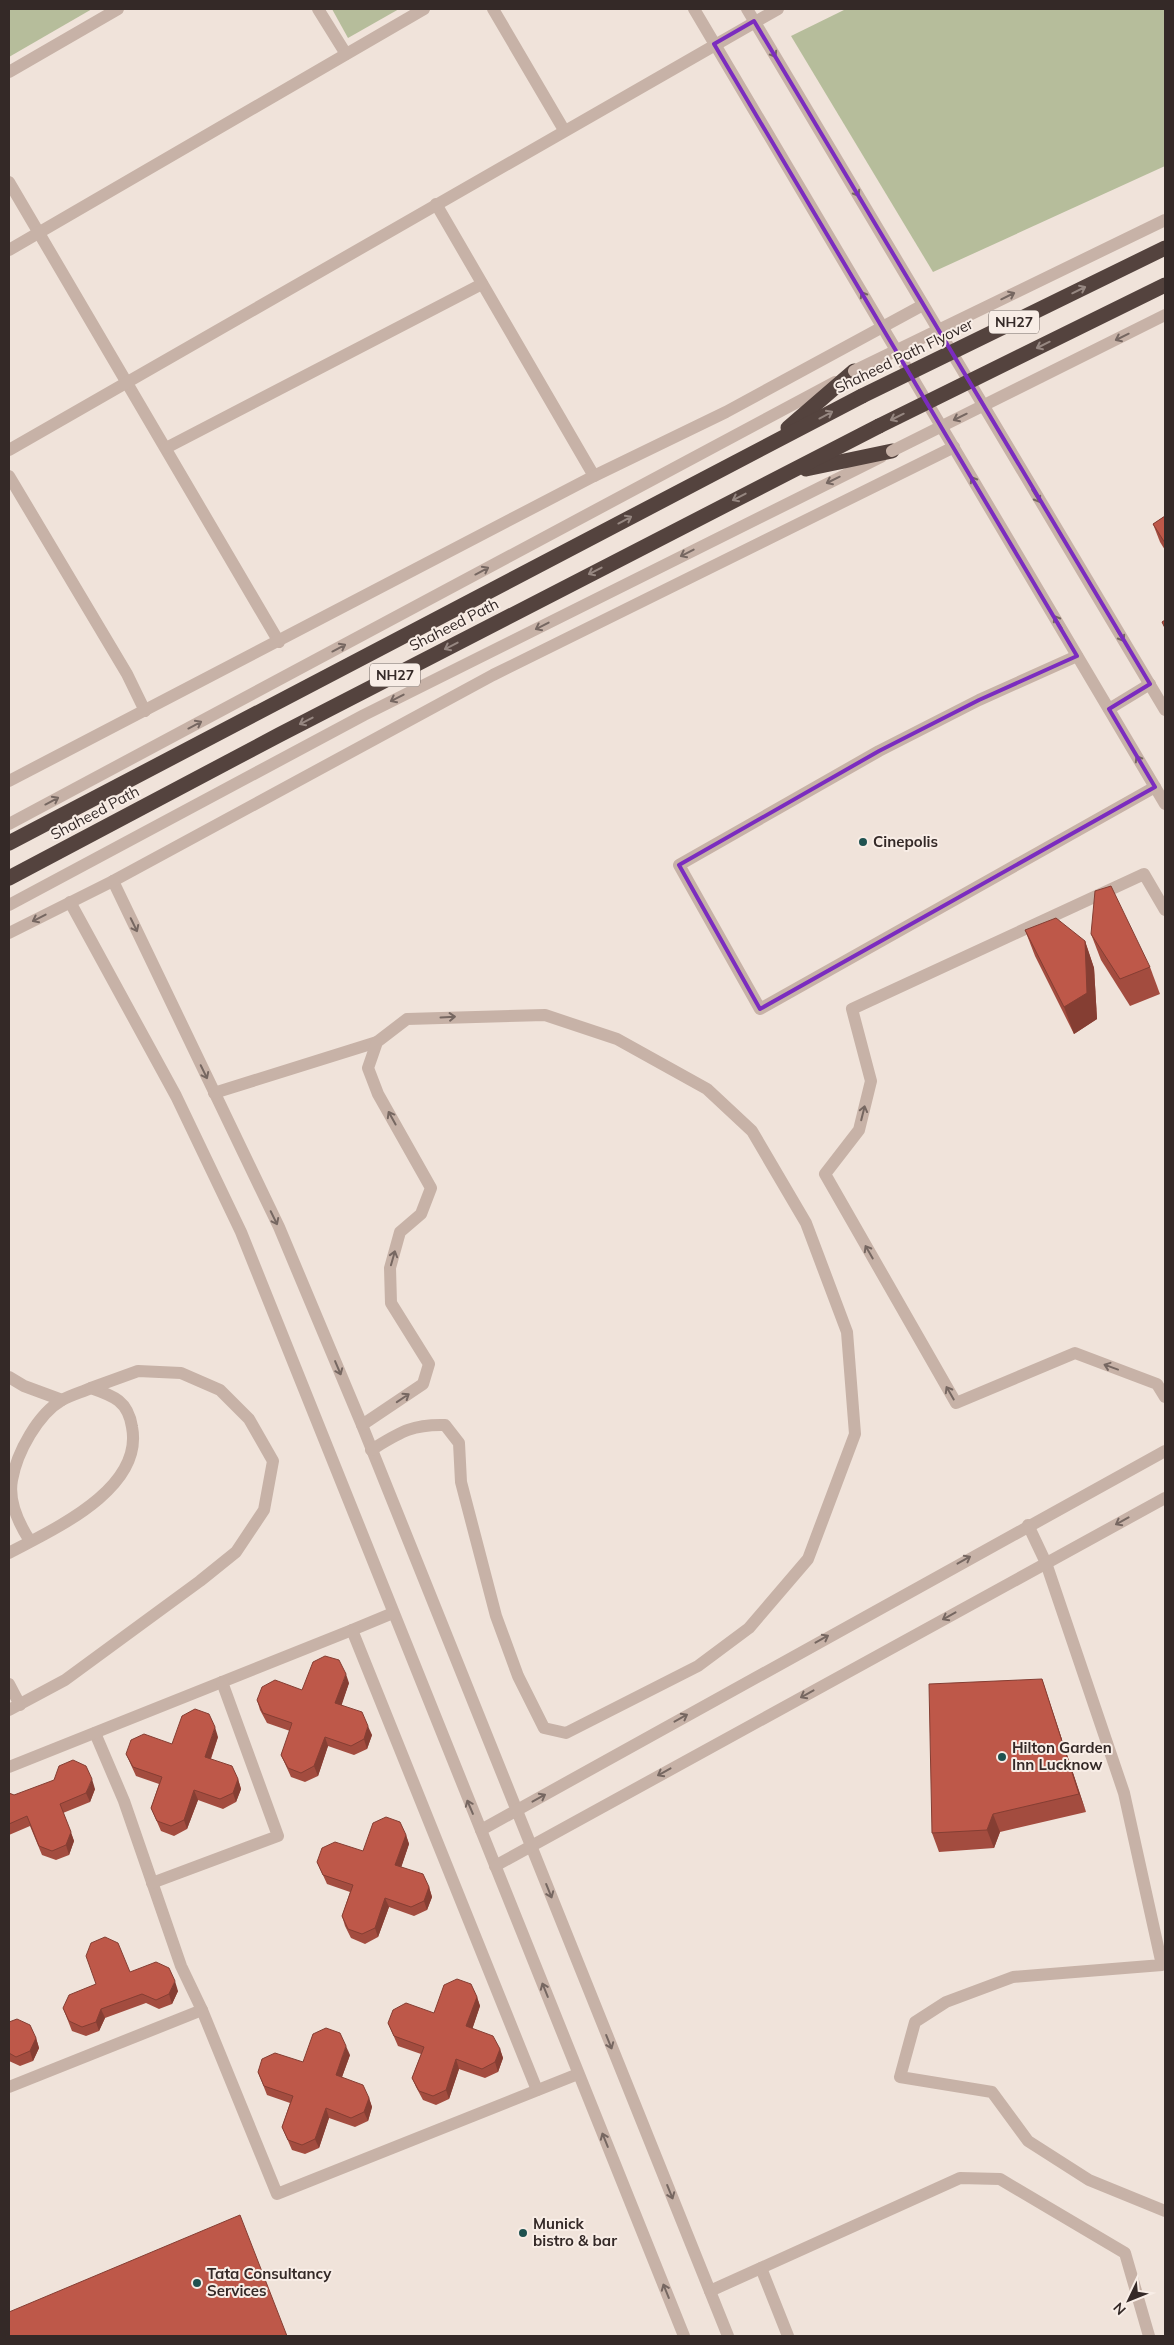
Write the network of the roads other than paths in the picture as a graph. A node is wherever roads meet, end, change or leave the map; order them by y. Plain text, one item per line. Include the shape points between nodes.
1 (118, 9) edge
2 (318, 9) edge
3 (424, 9) edge
4 (493, 9) edge
5 (694, 9) edge
6 (747, 9) edge
7 (778, 9) edge
8 (754, 21) junction
9 (714, 44) junction
10 (346, 54) junction
11 (9, 72) edge
12 (564, 130) junction
13 (9, 182) edge
14 (436, 204) junction
15 (1165, 220) edge
16 (39, 233) junction
17 (1165, 248) edge
18 (9, 250) edge
19 (482, 284) junction
20 (1165, 285) edge
21 (923, 305) junction
22 (1165, 316) edge
23 (883, 327) junction
24 (854, 372) junction
25 (127, 382) junction
26 (768, 446) junction
27 (954, 447) junction
28 (166, 448) junction
29 (9, 450) edge
30 (892, 451) junction
31 (783, 474) junction
32 (9, 476) edge
33 (594, 476) junction
34 (280, 642) junction
35 (1077, 656) junction
36 (1150, 684) junction
37 (1109, 709) junction
38 (1165, 710) edge
39 (145, 711) junction
40 (9, 781) edge
41 (1155, 787) junction
42 (1165, 804) edge
43 (9, 824) edge
44 (9, 844) edge
45 (9, 878) edge
46 (113, 881) junction
47 (70, 902) junction
48 (9, 905) edge
49 (1165, 910) edge
50 (9, 933) edge
51 (377, 1042) junction
52 (214, 1093) junction
53 (9, 1377) edge
54 (1161, 1381) edge
55 (91, 1388) junction
56 (1165, 1397) edge
57 (62, 1400) junction
58 (362, 1425) junction
59 (371, 1450) junction
60 (1165, 1451) edge
61 (1165, 1498) edge
62 (1028, 1525) junction
63 (30, 1541) junction
64 (9, 1553) edge
65 (1046, 1563) junction
66 (393, 1613) junction
67 (352, 1630) junction
68 (222, 1682) junction
69 (9, 1684) edge
70 (14, 1708) edge
71 (95, 1733) junction
72 (9, 1767) edge
73 (516, 1810) junction
74 (481, 1830) junction
75 (531, 1846) junction
76 (495, 1866) junction
77 (152, 1883) junction
78 (202, 2010) junction
79 (578, 2074) junction
80 (9, 2087) edge
81 (537, 2090) junction
82 (1165, 2211) edge
83 (761, 2268) junction
84 (710, 2291) junction
85 (684, 2336) edge
86 (728, 2336) edge
87 (788, 2336) edge
88 (1148, 2336) edge

1 - 11 street
2 - 10 street
3 - 10 street
4 - 12 street
5 - 9 street
6 - 8 street
7 - 8 street
8 - 9 street
8 -> 21 street
9 - 12 street
23 -> 9 street
10 - 16 street
12 - 14 street
13 - 16 street
14 - 19 street
14 - 25 street
24 -> 15 street, bridge
16 - 18 street
16 - 25 street
26 -> 17 highway, Shaheed Path Flyover / NH27, bridge via 862,396
19 - 28 street
19 - 33 street
20 -> 31 highway, NH27, bridge
21 - 23 street
21 -> 36 street
22 -> 30 street, bridge
23 - 27 street
23 - 33 street via 726,412
24 - 26 highway
43 -> 24 street
25 - 28 street
25 - 29 street
44 -> 26 highway, Shaheed Path / NH27
35 -> 27 street
27 - 46 street via 493,675
28 - 34 street
30 - 31 highway
30 -> 48 street via 364,715
31 -> 45 highway, Shaheed Path / NH27
32 - 39 street via 127,674
33 - 34 street
34 - 39 street
35 - 37 street
35 - 41 street via 979,700 888,747 680,865 760,1009
36 - 37 street
36 - 38 street
41 -> 37 street
39 - 40 street
41 - 42 street
46 - 47 street
46 -> 52 street
47 -> 50 street
47 - 66 street via 176,1096 241,1232
54 -> 49 street via 1076,1353 956,1403 825,1174 859,1130 870,1081 852,1009 1144,874
51 - 52 street
58 -> 51 street via 423,1384 429,1364 391,1304 390,1268 400,1232 421,1214 431,1188 378,1094 368,1068
51 -> 59 street via 407,1019 545,1015 617,1039 707,1089 752,1132 806,1223 847,1332 855,1434 808,1559 749,1628 698,1666 566,1733 544,1728 518,1676 496,1616 478,1552 461,1482 459,1444 453,1434 445,1425 424,1425 402,1431
52 -> 58 street via 279,1228
53 - 57 street
54 - 56 street
55 - 57 street
55 - 63 street via 115,1396 130,1413 135,1441 122,1473 111,1489 82,1511
55 - 70 street via 138,1371 180,1373 220,1390 248,1419 273,1461 264,1510 236,1552 208,1575 66,1680
57 - 63 street via 34,1426 12,1480 13,1505
58 - 59 street
59 - 73 street
60 - 62 street
61 -> 65 street
62 - 65 street
73 -> 62 street
63 - 64 street
65 -> 75 street
65 - 82 street via 1124,1793 1162,1965 1013,1977 946,2002 915,2022 900,2078 992,2092 1028,2141 1089,2180
66 - 67 street
74 -> 66 street
67 - 68 street
67 - 81 street
68 - 71 street
68 - 77 street via 278,1836
69 - 70 street
71 - 72 street
71 - 77 street via 124,1801
73 - 74 street
73 - 75 street
74 - 76 street
75 - 76 street
75 -> 84 street
79 -> 76 street
77 - 78 street via 181,1966
78 - 80 street
78 - 81 street via 276,2194
79 - 81 street
85 -> 79 street
83 - 84 street
83 - 87 street
83 - 88 street via 960,2178 1000,2179 1125,2253
84 - 86 street

